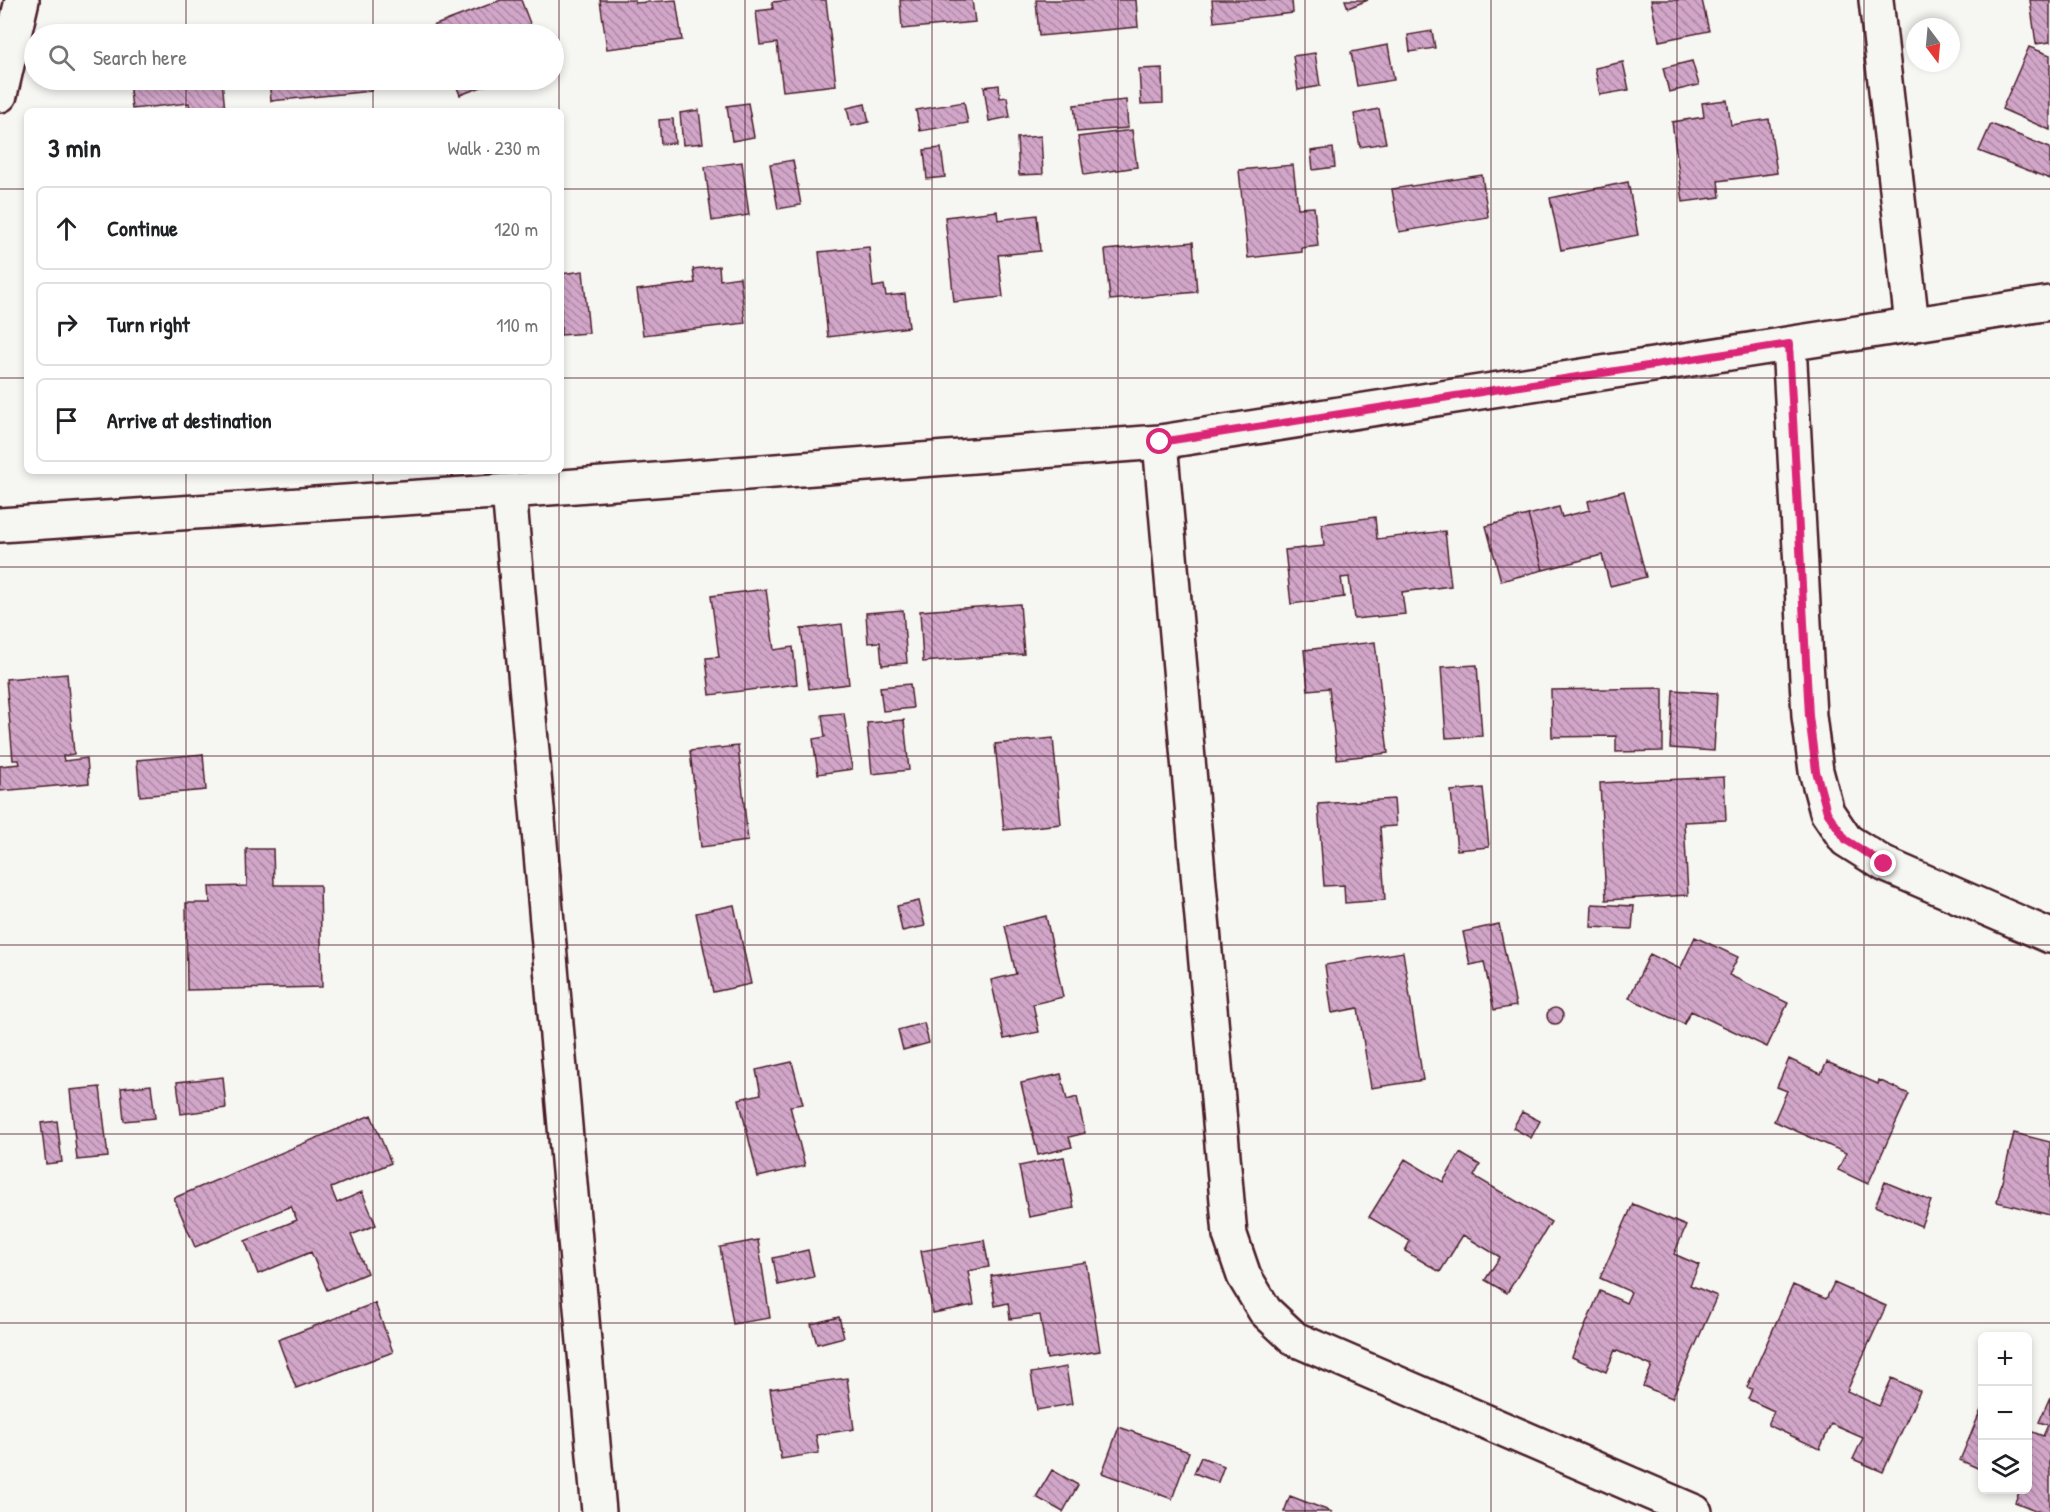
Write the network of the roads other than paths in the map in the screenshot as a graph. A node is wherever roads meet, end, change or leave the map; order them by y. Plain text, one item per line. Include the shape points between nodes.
1 (22, 0) edge
2 (1876, 0) edge
3 (0, 95) edge
4 (2050, 303) edge
5 (1911, 325) junction
6 (1789, 344) junction
7 (1160, 442) junction
8 (509, 491) junction
9 (0, 525) edge
10 (2050, 936) edge
11 (599, 1512) edge
12 (1695, 1512) edge

1 - 3 street
2 - 5 street
4 - 5 street
5 - 6 street
6 - 7 street
6 - 10 street via 1809,716 1816,771 1827,812 1846,840 1884,864
7 - 8 street
7 - 12 street via 1230,1235 1245,1276 1265,1311 1295,1339
8 - 9 street
8 - 11 street

